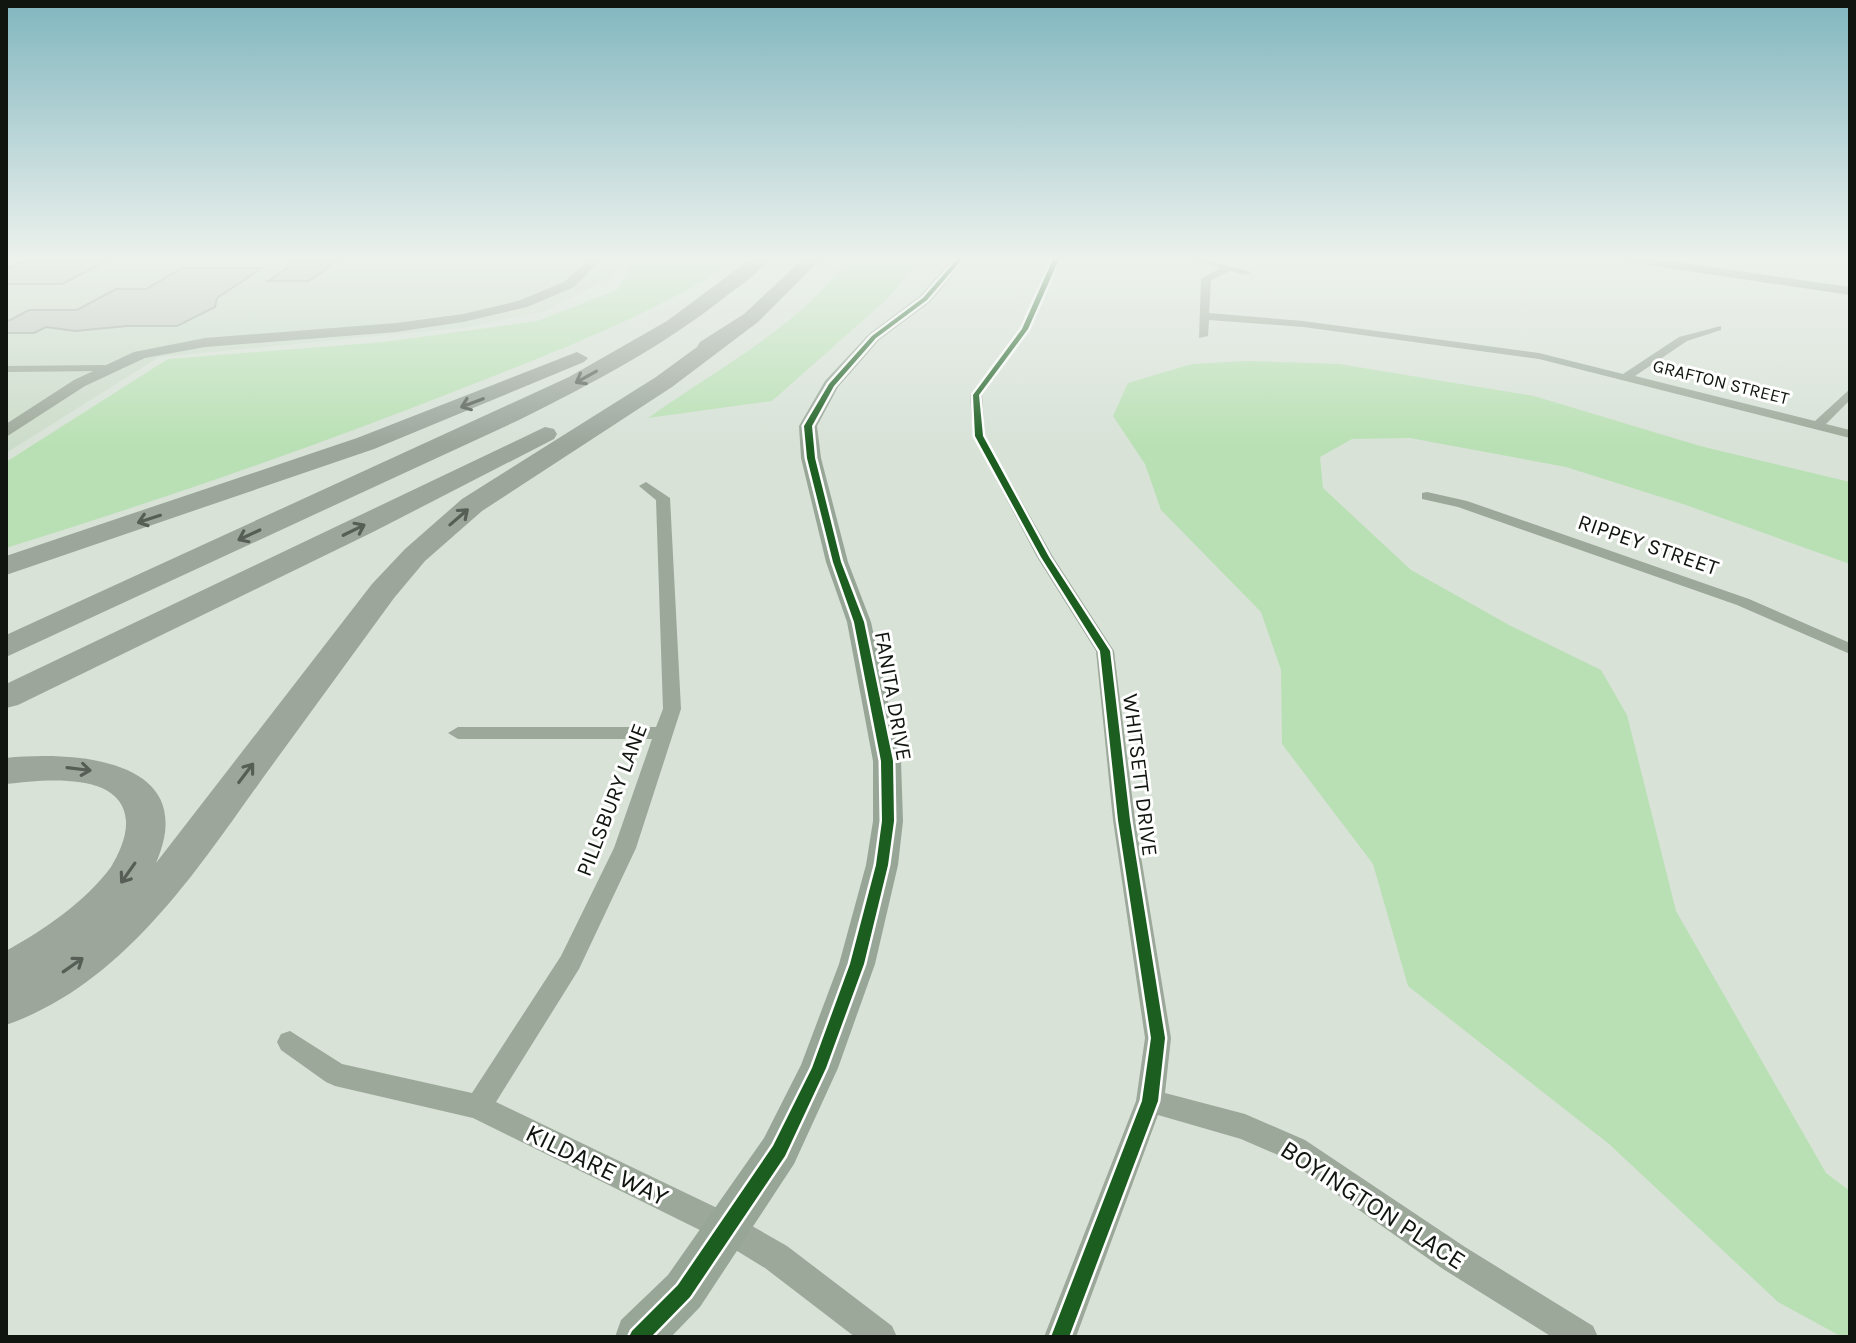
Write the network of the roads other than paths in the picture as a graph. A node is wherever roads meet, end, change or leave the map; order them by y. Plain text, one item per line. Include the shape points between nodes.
1 (449, 320) edge
2 (649, 320) edge
3 (679, 320) edge
4 (749, 320) edge
5 (897, 320) edge
6 (1029, 320) edge
7 (1203, 320) edge
8 (1249, 320) edge
9 (1717, 328) dead end
10 (726, 335) junction
11 (1203, 336) dead end
12 (104, 368) junction
13 (6, 369) edge
14 (1626, 377) junction
15 (87, 378) junction
16 (6, 379) edge
17 (1850, 393) edge
18 (1817, 426) junction
19 (6, 432) edge
20 (1850, 434) edge
21 (646, 486) dead end
22 (1427, 496) dead end
23 (318, 548) junction
24 (6, 566) edge
25 (75, 614) junction
26 (6, 633) edge
27 (6, 647) edge
28 (1850, 649) edge
29 (6, 697) edge
30 (6, 715) edge
31 (458, 733) dead end
32 (664, 733) junction
33 (6, 771) edge
34 (6, 972) edge
35 (6, 1005) edge
36 (290, 1042) dead end
37 (1150, 1101) junction
38 (478, 1107) junction
39 (727, 1228) junction
40 (638, 1337) edge
41 (881, 1337) edge
42 (1060, 1337) edge
43 (1582, 1337) edge

1 - 12 street via 194,344
2 -> 24 highway via 499,392 276,477
3 -> 25 highway via 587,377 511,415
4 - 10 highway
5 - 39 main road, FANITA DRIVE via 831,385 808,426 811,458 862,638 887,761 888,821 871,912 829,1041 779,1151
6 - 37 street, WHITSETT DRIVE via 976,395 979,436 1045,557 1105,651 1124,820 1158,1038
7 - 11 street
8 - 14 street, GRAFTON STREET via 1539,356
9 - 14 street via 1683,339
23 -> 10 highway via 636,388
35 -> 10 highway via 69,969 161,887 415,555 472,505 664,382
12 - 13 street
12 - 15 street
14 - 18 street, GRAFTON STREET
15 - 16 street
15 - 19 street
17 - 18 street
18 - 20 street, GRAFTON STREET
21 - 32 street, PILLSBURY LANE via 663,498 672,709
22 - 28 street, RIPPEY STREET via 1743,602
23 - 29 highway
23 - 30 highway
25 - 26 highway
25 - 27 highway
31 - 32 street
32 - 38 street, PILLSBURY LANE via 625,848 570,962
33 -> 34 highway via 66,767 114,777 141,800 147,828 136,861 107,899 65,936
36 - 38 street, KILDARE WAY via 335,1074
37 - 42 street, WHITSETT DRIVE
37 - 43 street, BOYINGTON PLACE via 1245,1127 1295,1149 1454,1258
38 - 39 street, KILDARE WAY
39 - 40 main road, FANITA DRIVE via 684,1291
39 - 41 street, KILDARE WAY via 776,1257

